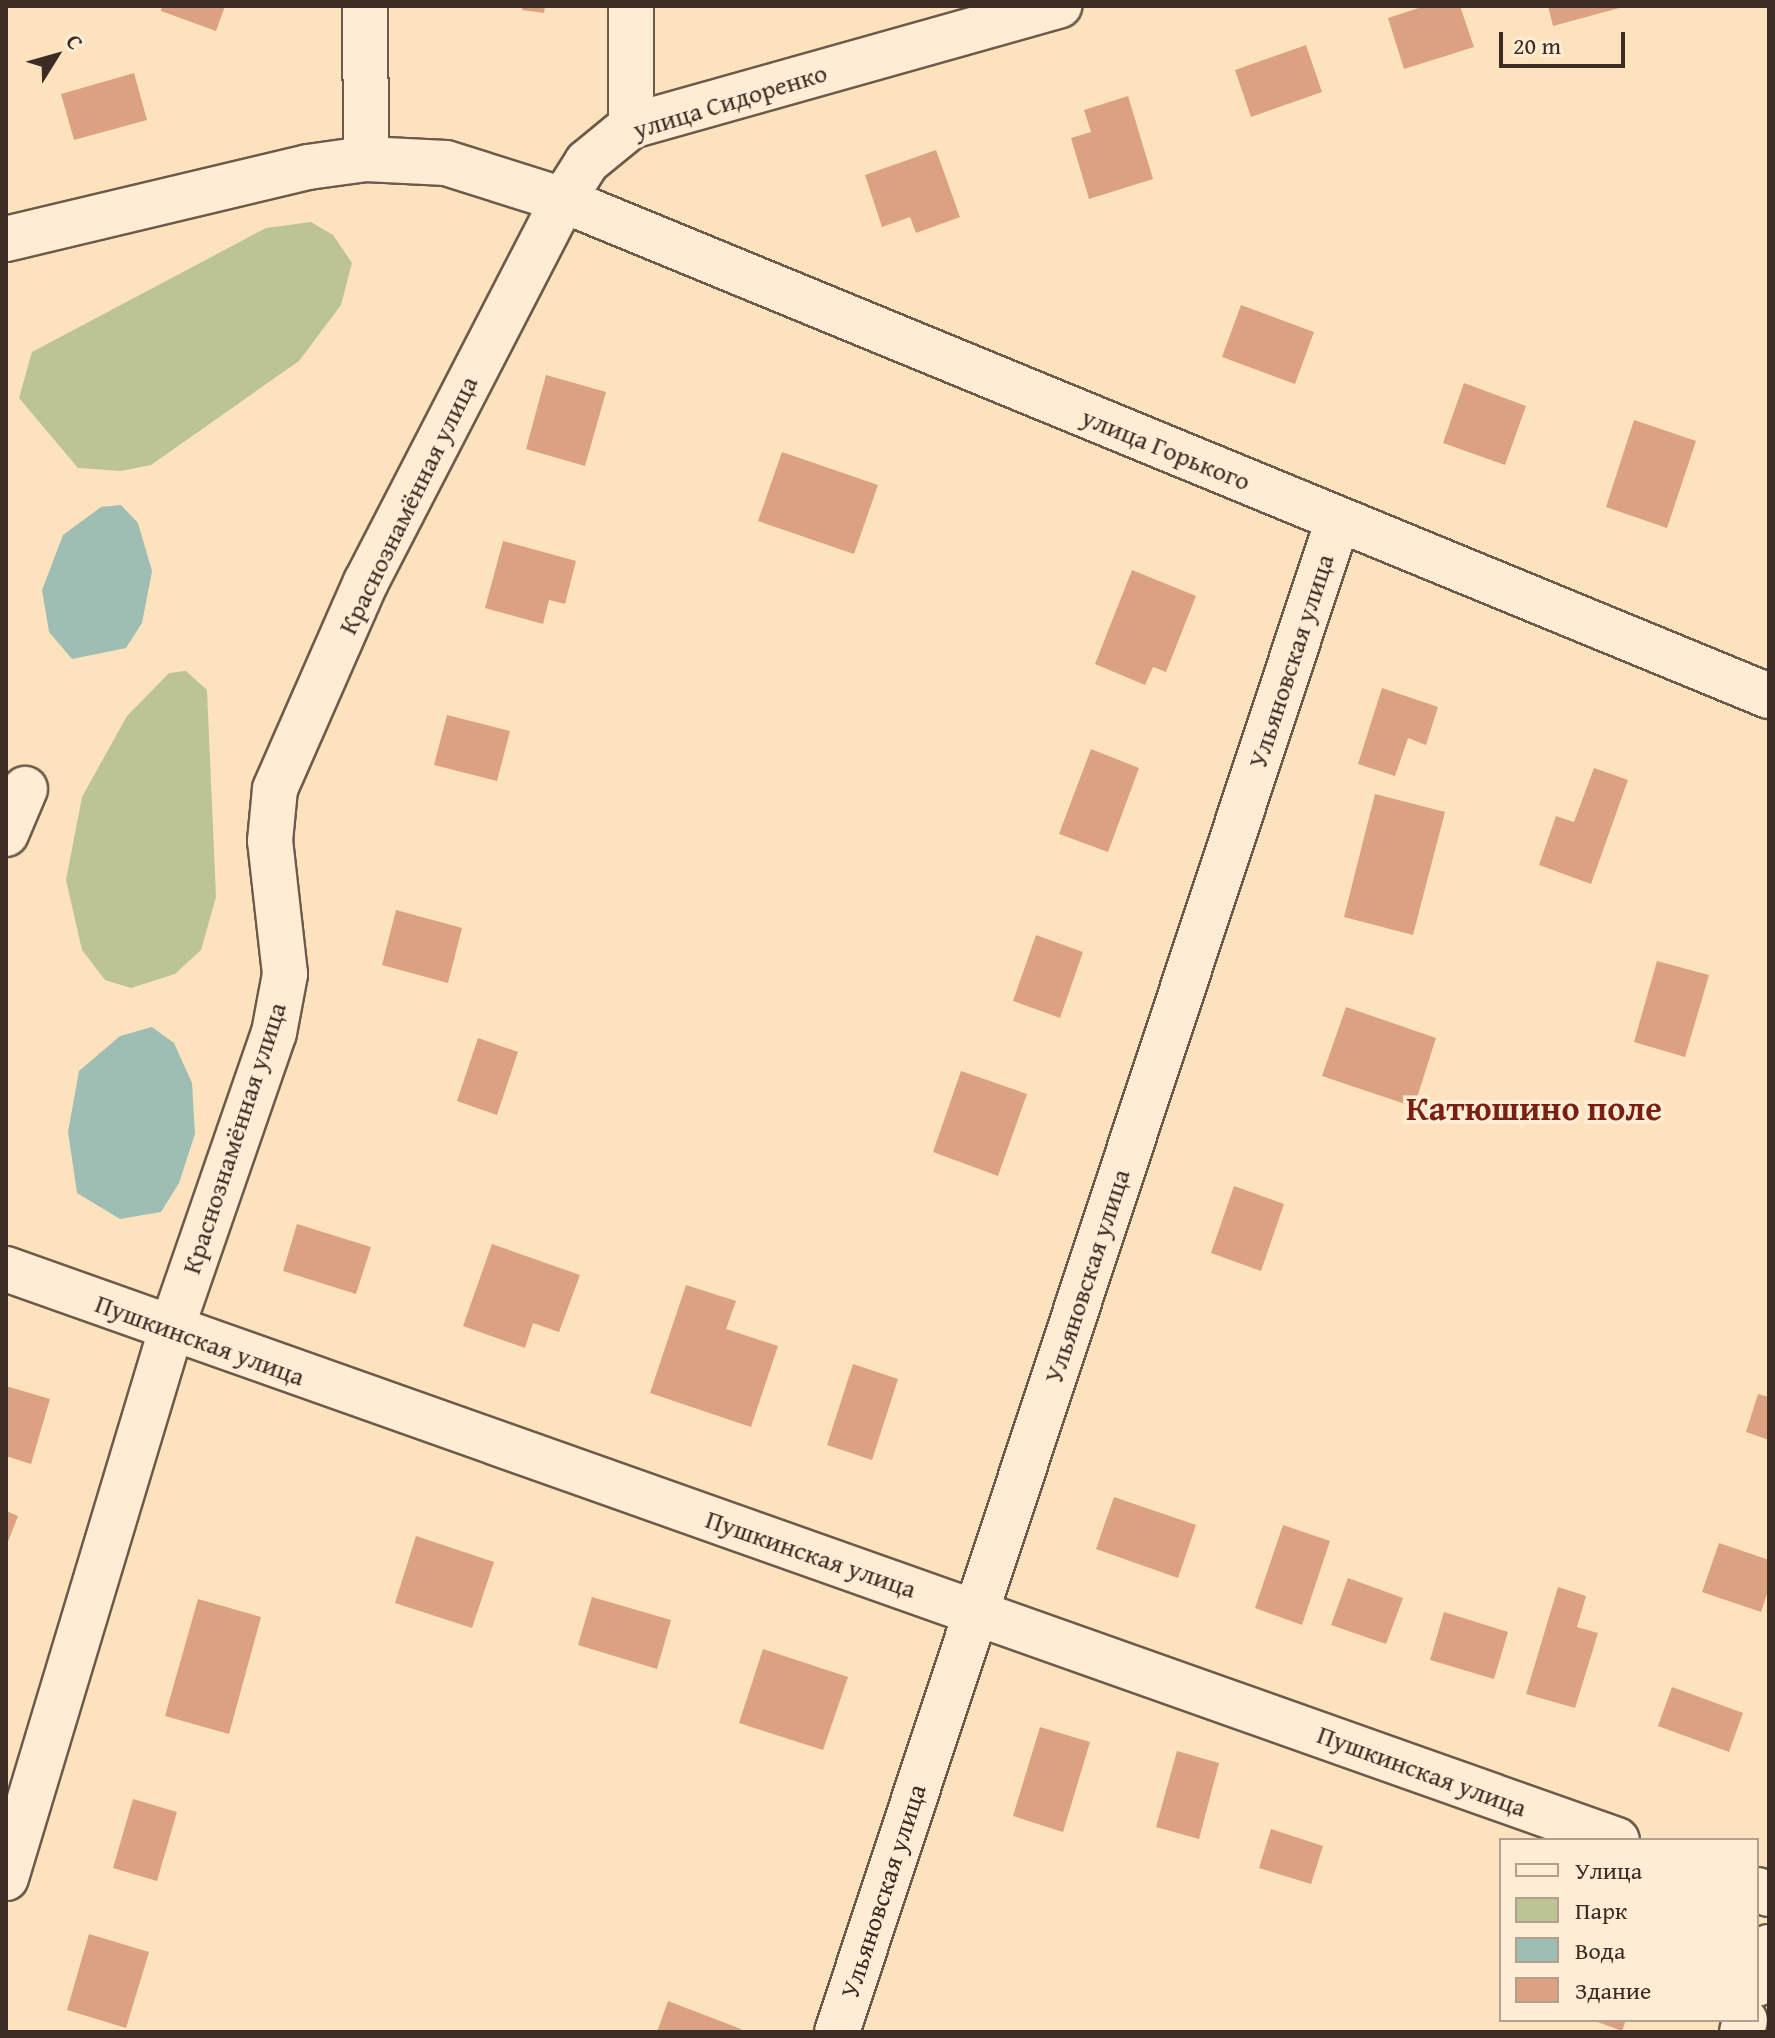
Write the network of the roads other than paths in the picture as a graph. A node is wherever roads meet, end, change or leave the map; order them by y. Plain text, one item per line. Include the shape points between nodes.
1 (365, 6) edge
2 (631, 6) edge
3 (1059, 6) edge
4 (631, 126) junction
5 (366, 159) junction
6 (563, 200) junction
7 (6, 239) edge
8 (1338, 520) junction
9 (1769, 696) edge
10 (25, 789) dead end
11 (6, 834) edge
12 (6, 1269) edge
13 (171, 1330) junction
14 (975, 1612) junction
15 (1611, 1838) edge
16 (6, 1878) edge
17 (1769, 1947) edge
18 (1759, 1978) edge
19 (837, 2032) edge

1 - 5 street
2 - 4 street
3 - 4 street, улица Сидоренко
4 - 6 street, улица Сидоренко via 587,162
5 - 6 street via 446,163
5 - 7 street via 211,187
6 - 8 street, улица Горького
6 - 13 street, Краснознамённая улица via 366,582 275,789 270,841 285,974 274,1033
8 - 9 street, улица Горького
8 - 14 street, Ульяновская улица
10 - 11 street
12 - 13 street, Пушкинская улица
13 - 14 street, Пушкинская улица
13 - 16 street, Краснознамённая улица
14 - 15 street, Пушкинская улица
14 - 19 street, Ульяновская улица
17 - 18 street

